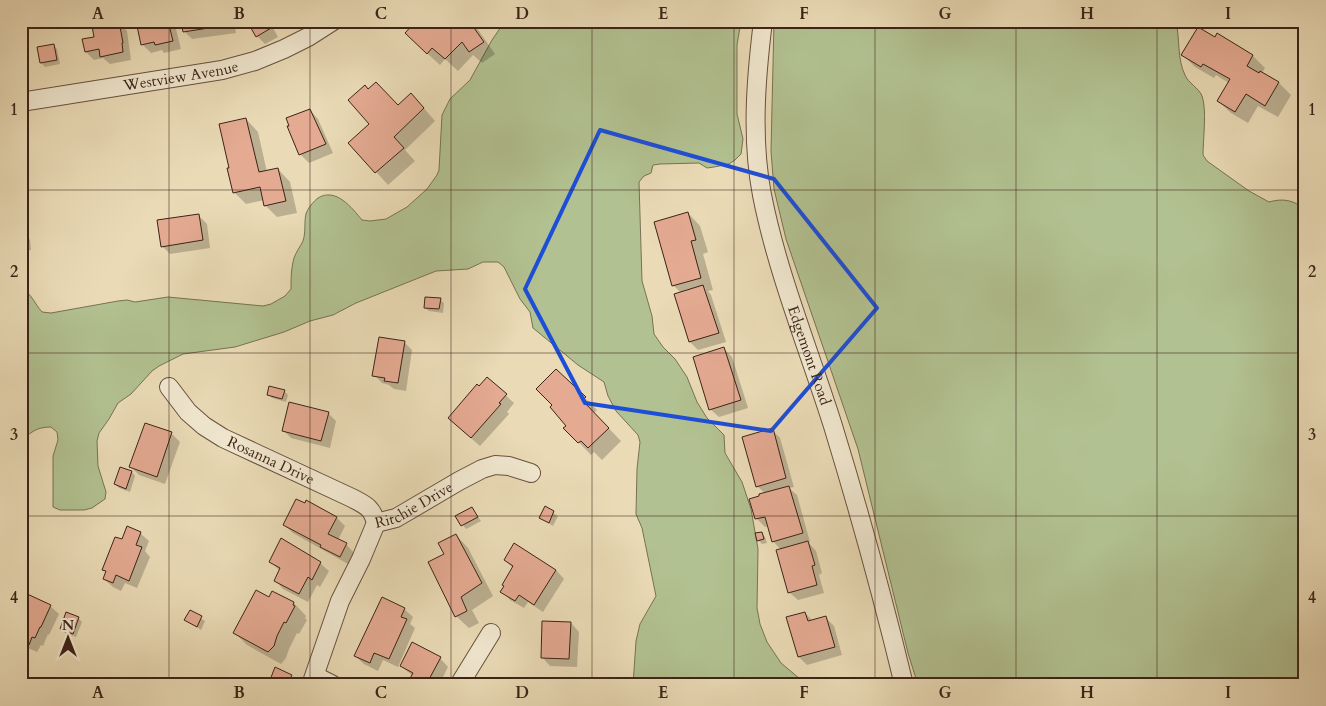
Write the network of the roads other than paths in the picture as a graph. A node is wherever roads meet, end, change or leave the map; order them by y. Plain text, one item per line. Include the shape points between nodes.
1 (333, 21) edge
2 (763, 21) edge
3 (21, 102) edge
4 (169, 387) dead end
5 (531, 473) dead end
6 (376, 523) junction
7 (491, 633) dead end
8 (313, 680) edge
9 (333, 685) edge
10 (459, 685) edge
11 (904, 685) edge

1 - 3 street, Westview Avenue via 284,49 222,70
2 - 11 street, Edgemont Road via 756,117 762,194 779,261 859,516
4 - 6 street, Rosanna Drive via 188,412 204,426 244,449 369,507
5 - 6 street, Ritchie Drive via 509,466 495,465 482,469 396,518
6 - 8 street, Ritchie Drive via 340,601
7 - 10 street
8 - 9 street

